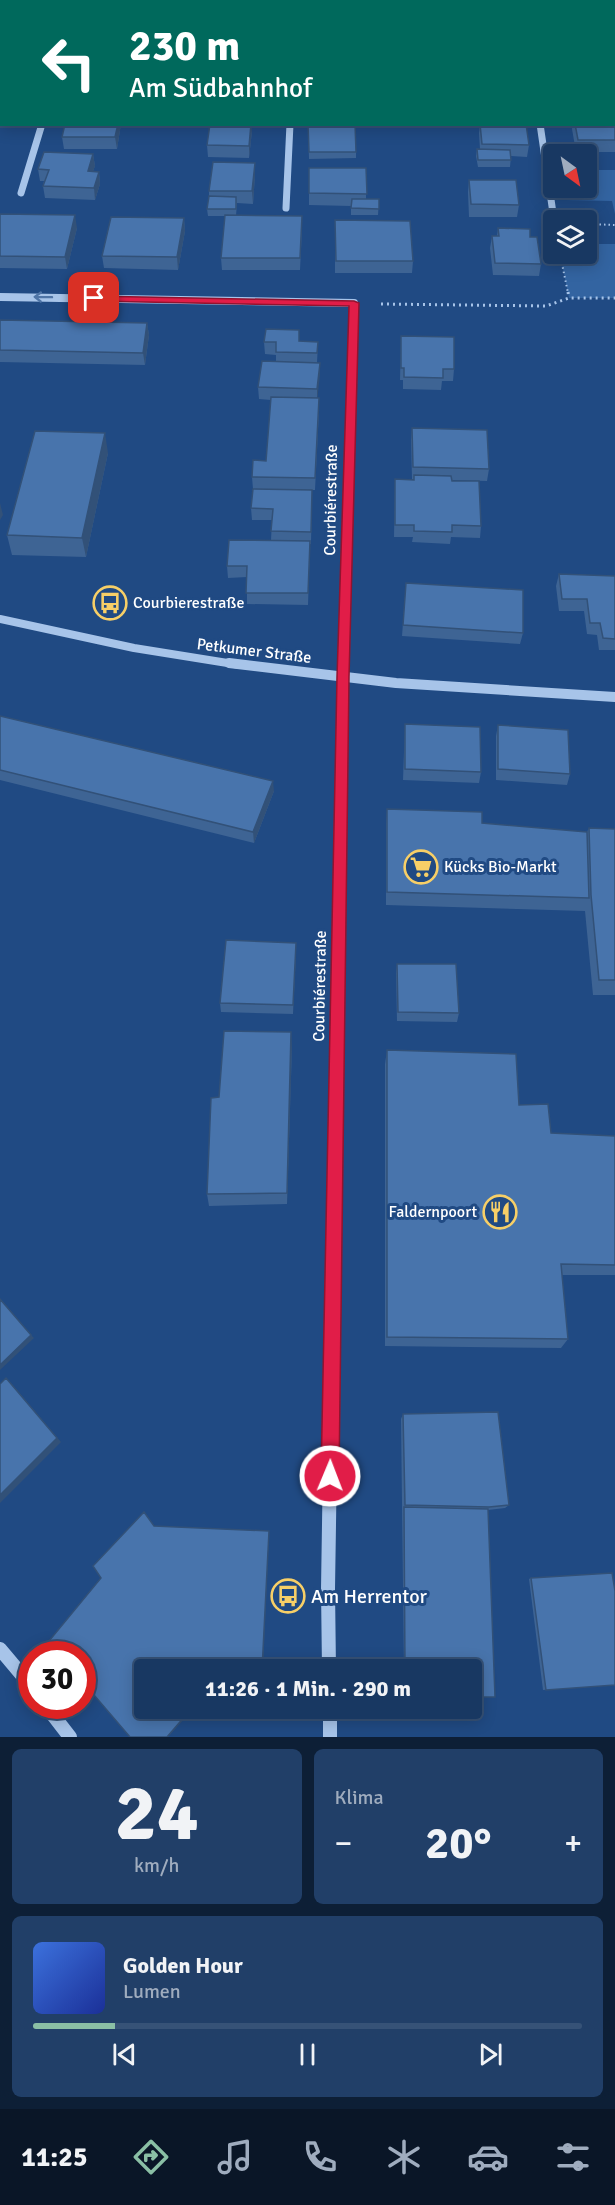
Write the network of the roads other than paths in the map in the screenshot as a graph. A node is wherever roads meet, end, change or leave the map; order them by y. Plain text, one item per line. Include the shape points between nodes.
1 (41, 126) edge
2 (290, 126) edge
3 (540, 126) edge
4 (21, 193) dead end
5 (286, 208) dead end
6 (553, 210) edge
7 (0, 297) edge
8 (0, 619) edge
9 (343, 677) junction
10 (615, 697) edge
11 (0, 1649) edge
12 (329, 1659) edge
13 (18, 1670) edge
14 (56, 1719) edge
15 (330, 1719) edge
16 (69, 1737) edge
17 (330, 1737) edge

1 - 4 street
2 - 5 street
3 - 6 street
9 -> 7 street, Courbiérestraße via 354,303
8 - 9 street, Petkumer Straße via 177,656
9 - 10 street, Petkumer Straße
9 - 12 street, Courbiérestraße
11 - 13 street
14 - 16 street
15 - 17 street

